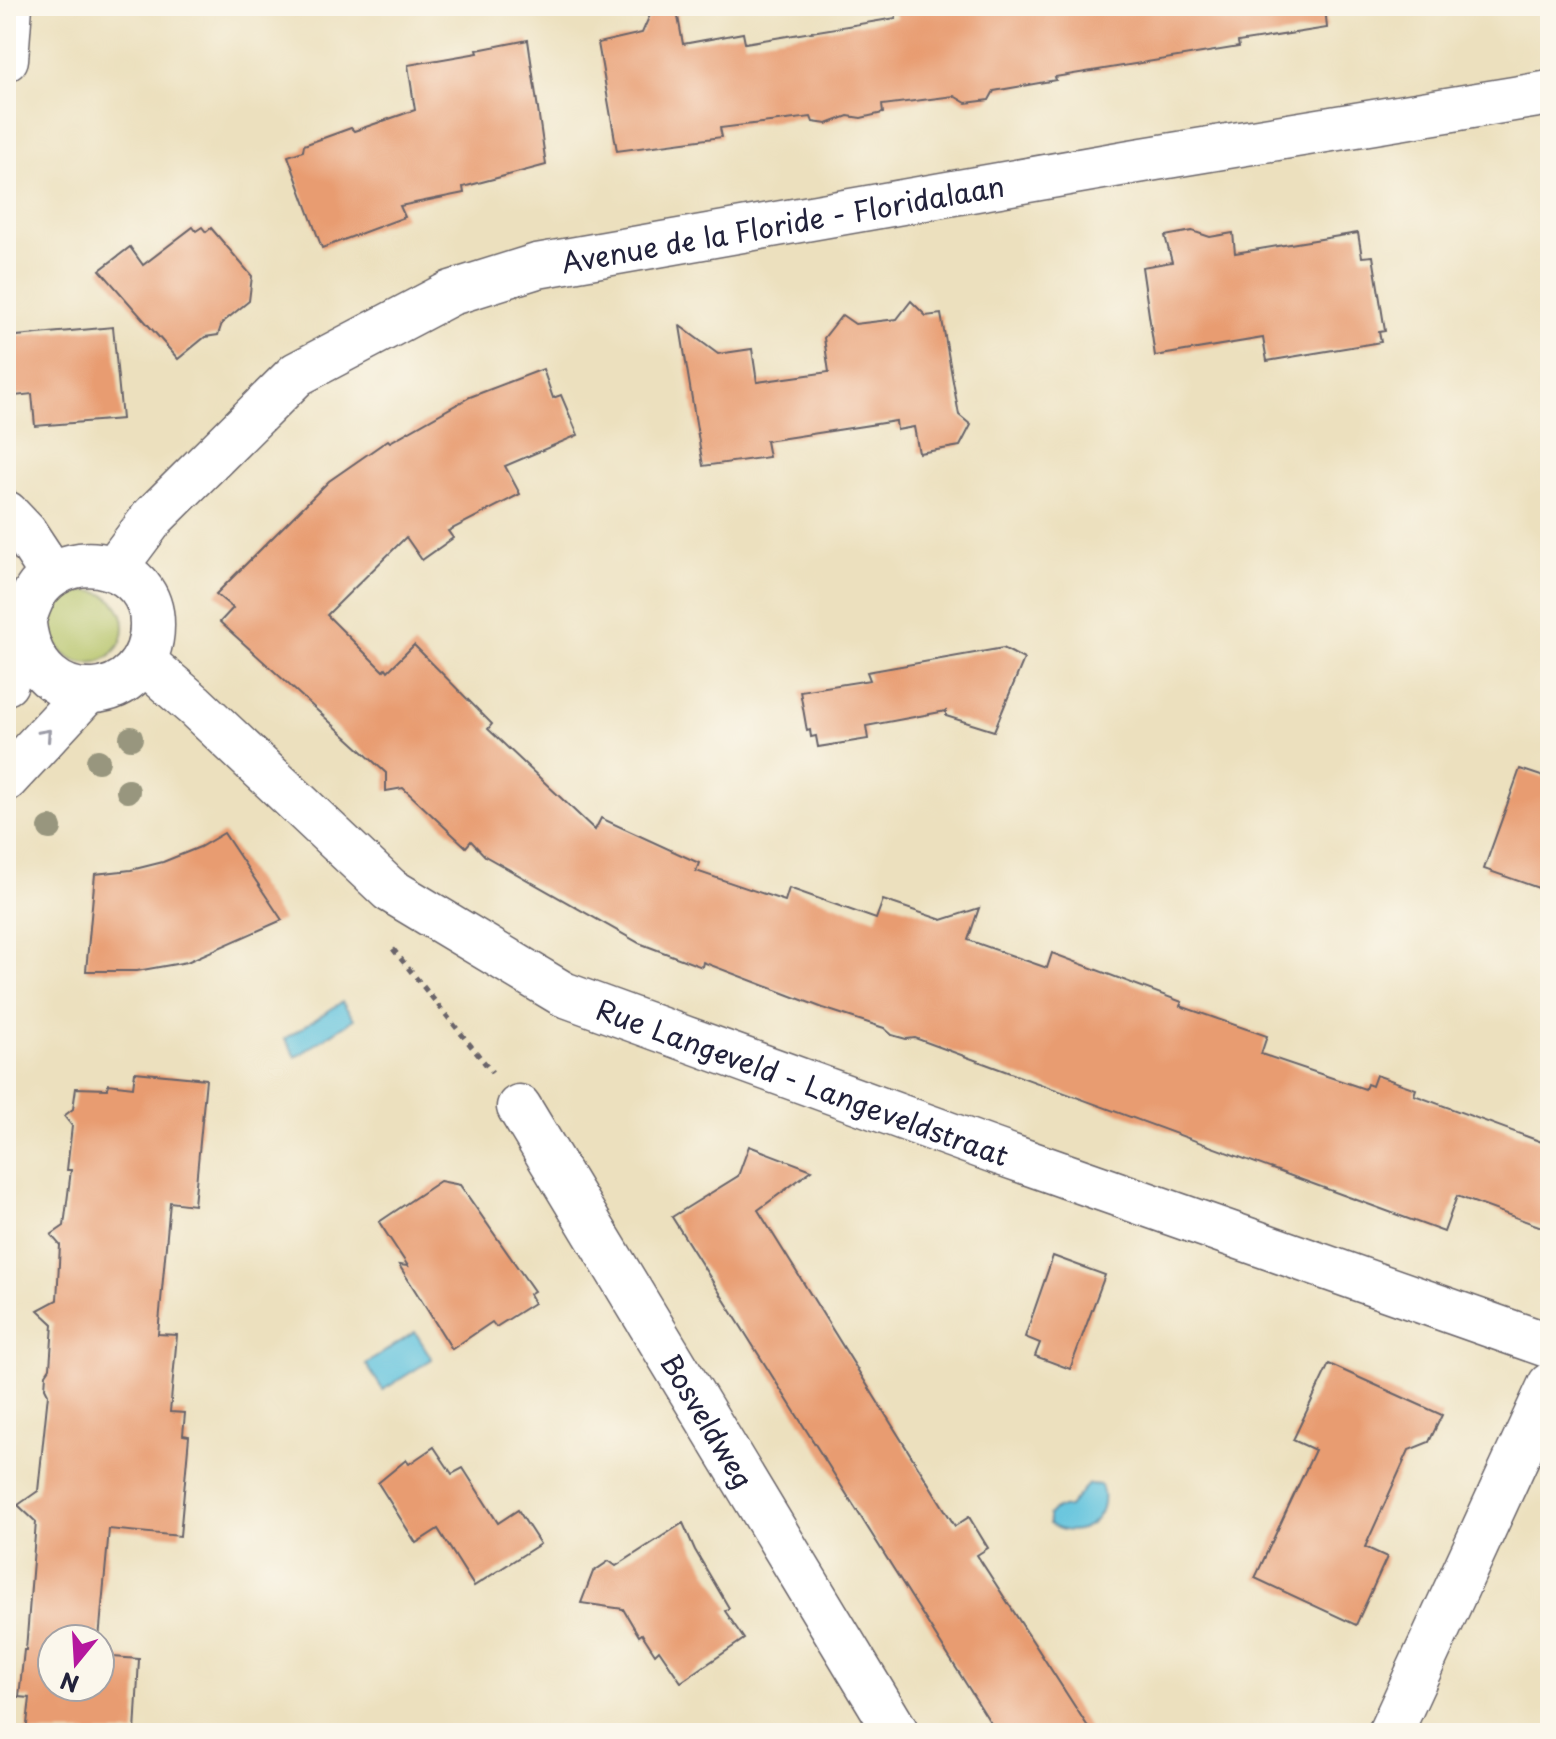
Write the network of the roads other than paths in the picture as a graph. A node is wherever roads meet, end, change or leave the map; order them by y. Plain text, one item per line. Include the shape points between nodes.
1 (10, 6) edge
2 (6, 59) edge
3 (1550, 93) edge
4 (6, 513) edge
5 (115, 568) junction
6 (52, 574) junction
7 (24, 624) junction
8 (143, 661) junction
9 (6, 683) edge
10 (88, 691) junction
11 (6, 779) edge
12 (519, 1107) road end
13 (1550, 1346) edge
14 (1550, 1385) edge
15 (897, 1733) edge
16 (1390, 1733) edge

1 - 2 street
3 - 5 street, Avenue de la Floride - Floridalaan via 537,266 451,293 297,374 153,517
4 - 6 street
5 - 6 street via 72,564
5 - 8 street via 133,581 150,609 152,642
6 - 7 street via 28,605
7 - 9 street
7 - 10 street via 34,662 48,677 66,688
8 - 10 street via 129,678
8 - 13 street, Rue Langeveld - Langeveldstraat via 390,890 563,994
11 -> 10 street
12 - 15 street, Bosveldweg
14 - 16 street

